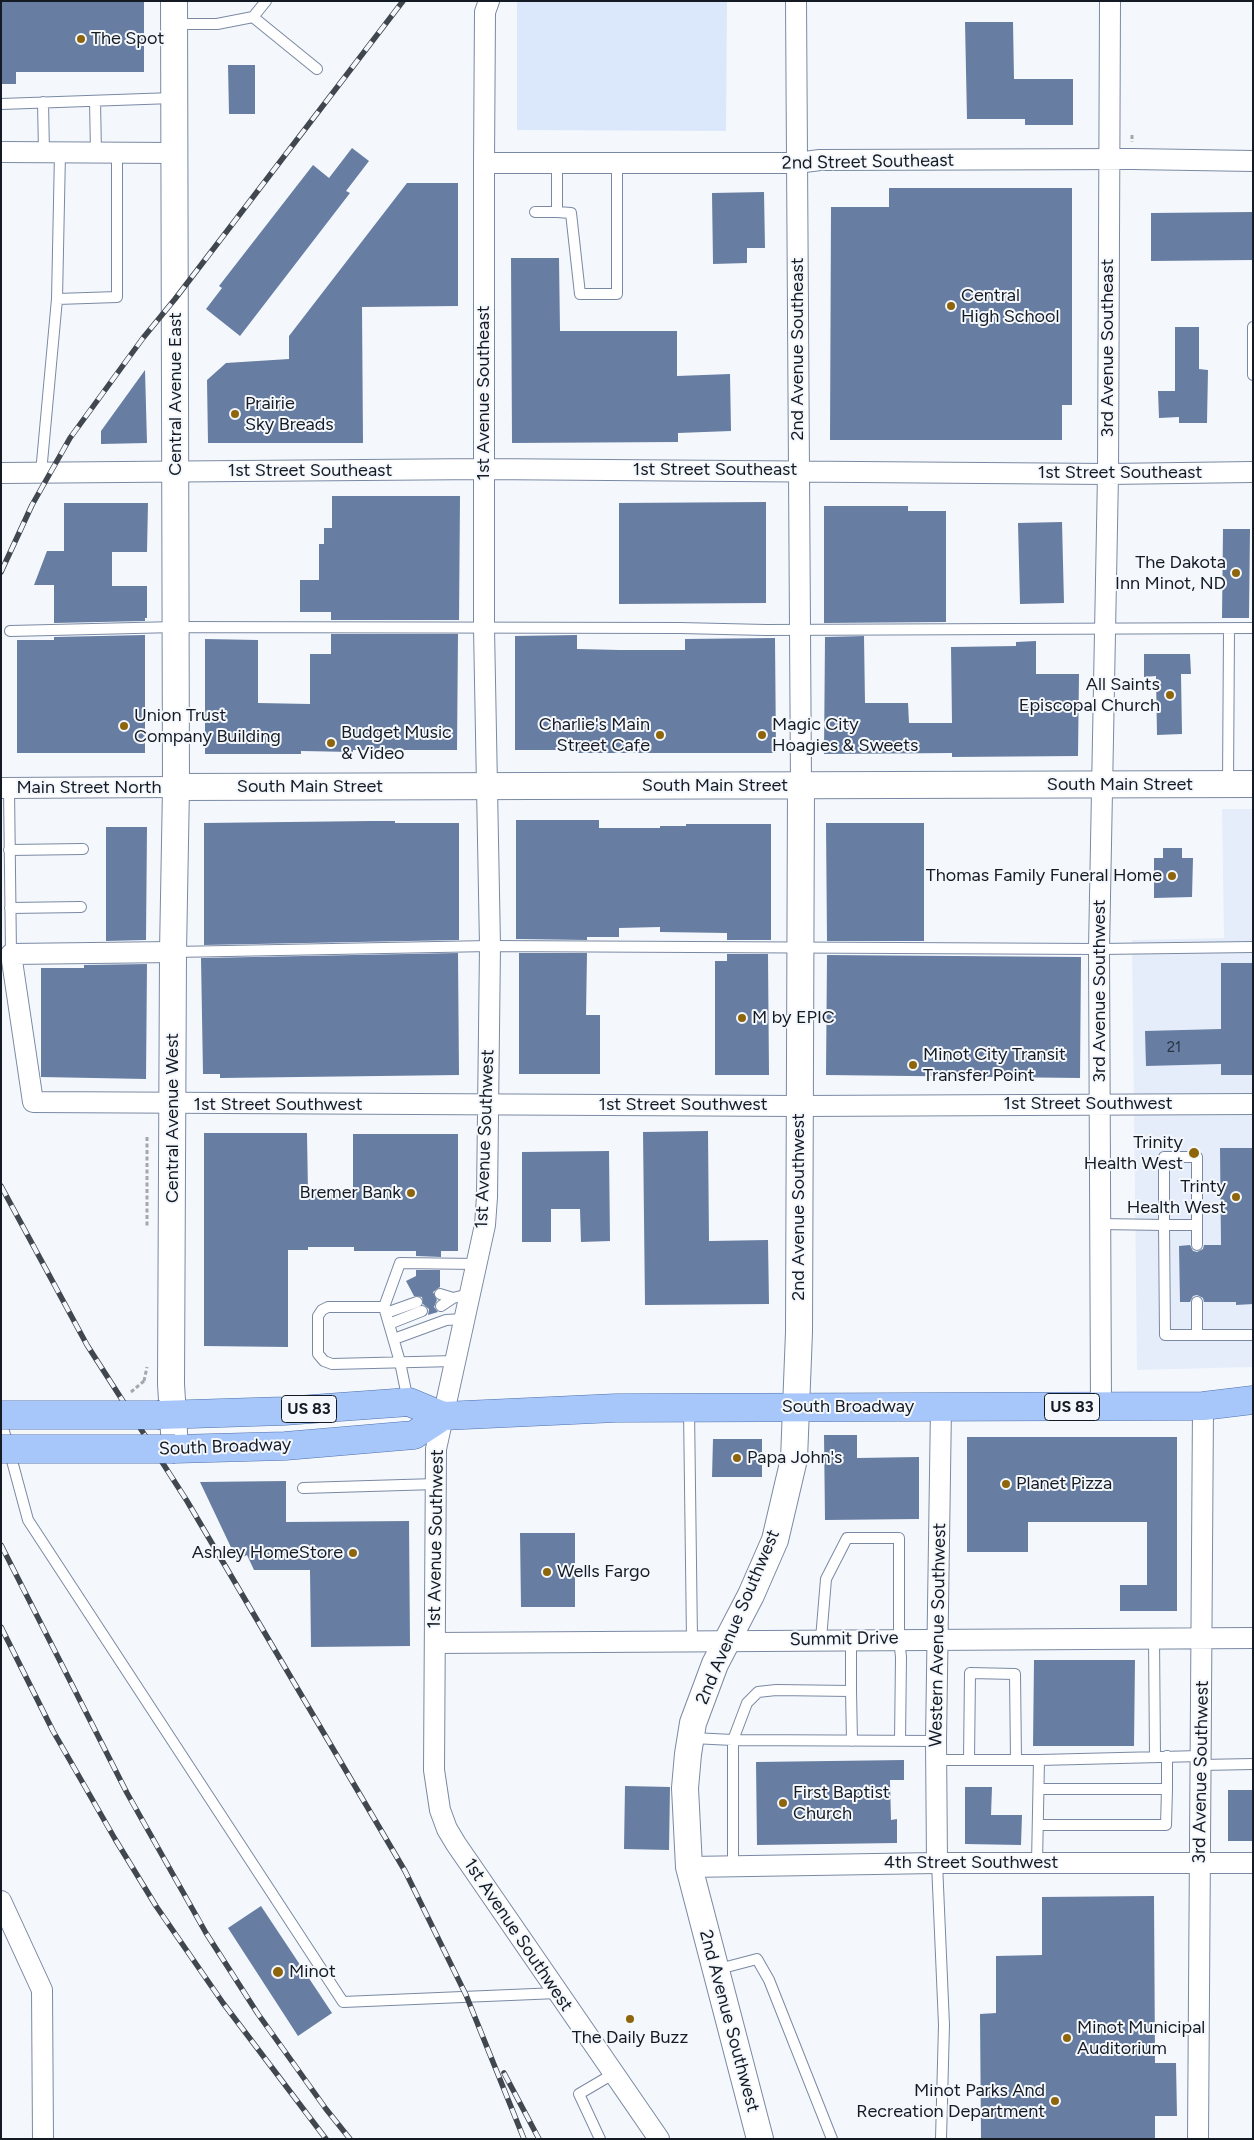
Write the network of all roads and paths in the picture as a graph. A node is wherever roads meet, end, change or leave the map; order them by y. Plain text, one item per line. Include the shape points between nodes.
1 (266, 1) edge
2 (490, 1) edge
3 (796, 1) edge
4 (1110, 1) edge
5 (174, 13) edge
6 (253, 17) junction
7 (317, 69) dead end
8 (174, 98) junction
9 (95, 101) junction
10 (43, 102) junction
11 (1, 104) edge
12 (1, 152) edge
13 (52, 153) junction
14 (96, 153) junction
15 (117, 153) junction
16 (174, 153) junction
17 (1109, 160) junction
18 (1253, 161) edge
19 (557, 162) junction
20 (484, 163) junction
21 (617, 163) junction
22 (797, 163) junction
23 (535, 212) dead end
24 (557, 212) junction
25 (57, 299) junction
26 (1253, 327) edge
27 (1253, 375) edge
28 (483, 470) junction
29 (798, 471) junction
30 (177, 472) junction
31 (1253, 472) edge
32 (1, 473) edge
33 (41, 473) junction
34 (1108, 474) junction
35 (176, 627) junction
36 (484, 628) junction
37 (1253, 628) edge
38 (800, 629) junction
39 (1229, 629) junction
40 (1106, 630) junction
41 (10, 631) dead end
42 (1240, 784) edge
43 (1101, 785) junction
44 (801, 786) junction
45 (176, 787) junction
46 (486, 787) junction
47 (5, 788) edge
48 (83, 849) dead end
49 (9, 850) junction
50 (81, 907) dead end
51 (10, 908) junction
52 (490, 946) junction
53 (1253, 947) edge
54 (799, 948) junction
55 (1099, 949) junction
56 (173, 952) junction
57 (10, 954) junction
58 (173, 1104) junction
59 (488, 1104) junction
60 (1100, 1104) junction
61 (1253, 1104) edge
62 (799, 1106) junction
63 (1100, 1224) junction
64 (1164, 1225) junction
65 (1196, 1225) junction
66 (1197, 1245) dead end
67 (476, 1264) junction
68 (440, 1294) dead end
69 (461, 1296) junction
70 (1197, 1302) dead end
71 (441, 1306) dead end
72 (385, 1310) junction
73 (464, 1318) junction
74 (389, 1324) junction
75 (1197, 1335) junction
76 (1253, 1335) edge
77 (394, 1339) junction
78 (455, 1361) junction
79 (400, 1362) junction
80 (1253, 1400) edge
81 (408, 1402) junction
82 (1101, 1406) junction
83 (1203, 1406) junction
84 (689, 1407) junction
85 (796, 1407) junction
86 (941, 1408) junction
87 (1, 1415) edge
88 (166, 1415) junction
89 (443, 1416) junction
90 (1, 1420) edge
91 (1, 1449) edge
92 (175, 1449) junction
93 (436, 1484) junction
94 (303, 1488) dead end
95 (899, 1638) junction
96 (938, 1638) junction
97 (1154, 1638) junction
98 (1202, 1638) junction
99 (1253, 1638) edge
100 (821, 1639) junction
101 (851, 1639) junction
102 (692, 1640) junction
103 (728, 1640) junction
104 (435, 1643) junction
105 (851, 1691) junction
106 (690, 1738) junction
107 (733, 1740) junction
108 (852, 1741) junction
109 (900, 1741) junction
110 (936, 1750) junction
111 (1155, 1756) junction
112 (1167, 1756) junction
113 (969, 1760) junction
114 (1016, 1760) junction
115 (1039, 1760) junction
116 (1201, 1760) junction
117 (1253, 1764) edge
118 (1039, 1789) junction
119 (1167, 1789) junction
120 (1038, 1824) junction
121 (937, 1862) junction
122 (1037, 1863) junction
123 (1199, 1863) junction
124 (1253, 1863) edge
125 (733, 1866) junction
126 (689, 1867) junction
127 (1, 1901) edge
128 (715, 1970) junction
129 (558, 1993) junction
130 (613, 2074) junction
131 (43, 2139) edge
132 (600, 2139) edge
133 (659, 2139) edge
134 (760, 2139) edge
135 (832, 2139) edge
136 (941, 2139) edge
137 (1198, 2139) edge

1 - 6 lane
2 - 20 street, 1st Avenue Southeast via 485,12
3 - 22 street, 2nd Avenue Southeast
4 - 17 street, 3rd Avenue Southeast
5 - 6 lane via 217,24
5 - 8 street, Central Avenue East
6 - 7 lane
8 - 9 lane
8 - 16 street, Central Avenue East
9 - 10 lane
9 - 14 lane
10 - 11 lane
10 - 13 lane
12 - 13 street
13 - 14 street
13 - 25 lane
14 - 15 street
15 - 16 street
15 - 25 lane via 117,297
16 - 30 street, Central Avenue East
17 - 18 street, 2nd Street Southeast
17 - 22 street, 2nd Street Southeast via 820,160
17 - 34 street, 3rd Avenue Southeast
19 - 20 street, 2nd Street Southeast
19 - 21 street, 2nd Street Southeast
19 - 24 lane
20 - 28 street, 1st Avenue Southeast
21 - 22 street, 2nd Street Southeast
21 - 24 lane via 616,294 580,294 571,213
22 - 29 street, 2nd Avenue Southeast
23 - 24 lane
25 - 33 lane
26 - 27 lane
28 - 29 street, 1st Street Southeast
28 - 30 street, 1st Street Southeast
28 - 36 street, 1st Avenue Southeast
29 - 34 street, 1st Street Southeast
29 - 38 street, 2nd Avenue Southeast
30 - 33 street, 1st Street Southeast
30 - 35 street, Central Avenue East
31 - 34 street, 1st Street Southeast
32 - 33 street, 1st Street Southeast
34 - 40 street, 3rd Avenue Southeast
35 - 36 lane
35 - 41 lane
35 - 45 street, Central Avenue East
36 - 38 lane
36 - 46 street, 1st Avenue Southeast
37 - 39 lane
38 - 40 lane
38 - 44 street, 2nd Avenue Southeast
39 - 40 lane
39 - 42 lane
40 - 43 street, 3rd Avenue Southeast
42 - 43 street, South Main Street
43 - 44 street, South Main Street
43 - 55 street, 3rd Avenue Southwest
44 - 46 street, South Main Street
44 - 54 street, 2nd Avenue Southwest
45 - 46 street, South Main Street
45 - 47 street, Main Street North
45 - 56 street, Central Avenue West
46 - 52 street, 1st Avenue Southwest
47 - 49 lane
48 - 49 lane
49 - 51 lane
50 - 51 lane
51 - 57 lane
52 - 54 lane
52 - 56 lane
52 - 59 street, 1st Avenue Southwest
53 - 55 lane
54 - 55 lane
54 - 62 street, 2nd Avenue Southwest
55 - 60 street, 3rd Avenue Southwest
56 - 57 street
56 - 58 street, Central Avenue West
57 - 58 street, 1st Street Southwest via 33,1102
58 - 59 street, 1st Street Southwest
58 - 88 street, Central Avenue West
59 - 62 street, 1st Street Southwest
59 - 67 street, 1st Avenue Southwest via 485,1225
60 - 61 street, 1st Street Southwest
60 - 62 street, 1st Street Southwest
60 - 63 street, 3rd Avenue Southwest
62 - 85 street, 2nd Avenue Southwest
63 - 64 lane
63 - 82 street, 3rd Avenue Southwest
64 - 65 lane
64 - 65 lane via 1164,1157 1197,1157
64 - 75 lane via 1165,1335
65 - 66 lane
67 - 69 street, 1st Avenue Southwest
67 - 72 lane via 400,1263
68 - 69 lane
69 - 71 lane
69 - 73 street, 1st Avenue Southwest
70 - 75 lane
72 - 74 lane
72 - 74 lane via 419,1307
72 - 79 lane via 328,1307 322,1310 318,1316 318,1354 324,1362 332,1364
73 - 77 lane via 446,1320
73 - 78 street, 1st Avenue Southwest
74 - 77 lane
75 - 76 lane
77 - 79 lane
78 - 79 lane
78 - 89 street, 1st Avenue Southwest
79 - 81 lane
80 - 83 main road, South Broadway / US 83
81 - 88 main road, South Broadway / US 83
81 - 89 main road, South Broadway / US 83
82 - 83 main road, South Broadway / US 83
82 - 86 main road, South Broadway / US 83
83 - 98 street, 3rd Avenue Southwest
84 - 85 main road, South Broadway / US 83
84 - 89 main road, South Broadway / US 83
84 - 102 lane
85 - 86 main road, South Broadway / US 83
85 - 103 street, 2nd Avenue Southwest via 794,1458 775,1540
86 - 96 street, Western Avenue Southwest
87 - 88 main road, South Broadway / US 83, bridge
88 - 92 street, Central Avenue West
89 - 92 main road, South Broadway / US 83 via 414,1435 285,1446
89 - 93 street, 1st Avenue Southwest via 436,1449
90 - 129 lane via 28,1520 343,2002
91 - 92 main road, South Broadway / US 83, bridge
93 - 94 lane
93 - 104 street, 1st Avenue Southwest
95 - 96 street, Summit Drive
95 - 100 lane via 899,1538 848,1538 826,1579
95 - 101 street, Summit Drive
95 - 109 lane
96 - 97 street, Summit Drive
96 - 110 street, Western Avenue Southwest
97 - 98 street, Summit Drive
97 - 111 lane
98 - 99 street, Summit Drive
98 - 116 street, 3rd Avenue Southwest
100 - 101 street, Summit Drive
100 - 103 street, Summit Drive
101 - 105 lane
102 - 103 street, Summit Drive
102 - 104 street, Summit Drive
103 - 106 street, 2nd Avenue Southwest via 715,1664
104 - 129 street, 1st Avenue Southwest via 434,1770 440,1810 456,1844
105 - 107 lane via 758,1692 747,1703
105 - 108 lane
106 - 107 lane
106 - 126 street, 2nd Avenue Southwest via 685,1788
107 - 108 lane
107 - 125 lane
108 - 109 lane
109 - 110 lane
110 - 113 lane
110 - 121 street, Western Avenue Southwest
111 - 112 lane
111 - 115 lane
112 - 116 lane
112 - 119 lane
113 - 114 lane
113 - 114 lane via 970,1673 1015,1674
114 - 115 lane
115 - 118 lane
116 - 117 lane
116 - 123 street, 3rd Avenue Southwest
118 - 119 lane
118 - 120 lane
119 - 120 lane via 1166,1825
120 - 122 lane
121 - 122 street, 4th Street Southwest
121 - 125 street, 4th Street Southwest
121 - 136 lane via 944,2025
122 - 123 street, 4th Street Southwest
123 - 124 street, 4th Street Southwest
123 - 137 street, 3rd Avenue Southwest
125 - 126 street, 4th Street Southwest
126 - 128 street, 2nd Avenue Southwest
127 - 131 street via 42,1990
128 - 134 street, 2nd Avenue Southwest
128 - 135 lane via 757,1958 769,1980
129 - 130 street, 1st Avenue Southwest
130 - 132 lane via 579,2094
130 - 133 street, 1st Avenue Southwest

